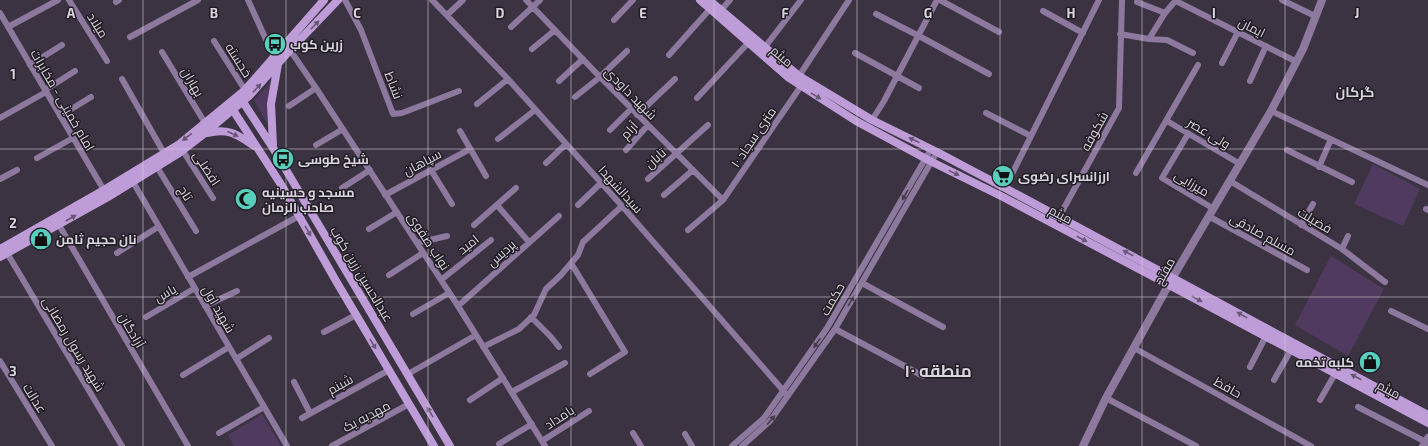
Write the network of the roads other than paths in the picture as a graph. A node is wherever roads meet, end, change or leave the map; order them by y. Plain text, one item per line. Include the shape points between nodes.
1 (58, 0) edge
2 (69, 0) edge
3 (198, 0) edge
4 (248, 0) edge
5 (324, 0) edge
6 (338, 0) edge
7 (345, 0) edge
8 (432, 0) edge
9 (464, 0) edge
10 (526, 0) edge
11 (540, 0) edge
12 (633, 0) edge
13 (700, 0) edge
14 (710, 0) edge
15 (730, 0) edge
16 (801, 0) edge
17 (849, 0) edge
18 (939, 0) edge
19 (1099, 0) edge
20 (1122, 0) edge
21 (1176, 0) edge
22 (1282, 0) edge
23 (1322, 0) edge
24 (1137, 2) dead end
25 (532, 7) junction
26 (710, 9) junction
27 (721, 10) junction
28 (1042, 11) dead end
29 (0, 13) edge
30 (1165, 13) junction
31 (876, 14) dead end
32 (447, 15) junction
33 (1315, 16) junction
34 (614, 20) dead end
35 (8, 27) junction
36 (510, 27) dead end
37 (555, 30) junction
38 (999, 32) dead end
39 (1238, 32) junction
40 (1083, 33) junction
41 (1120, 34) junction
42 (919, 36) junction
43 (130, 37) dead end
44 (1149, 39) junction
45 (214, 41) dead end
46 (749, 42) junction
47 (62, 45) dead end
48 (1266, 46) junction
49 (765, 47) junction
50 (532, 49) dead end
51 (290, 50) junction
52 (627, 51) dead end
53 (162, 52) dead end
54 (855, 53) dead end
55 (1193, 53) dead end
56 (669, 55) dead end
57 (583, 59) junction
58 (276, 60) junction
59 (107, 61) dead end
60 (1297, 62) junction
61 (1222, 63) dead end
62 (30, 65) junction
63 (1198, 65) dead end
64 (74, 71) dead end
65 (989, 74) dead end
66 (799, 76) junction
67 (897, 76) junction
68 (600, 77) junction
69 (122, 79) dead end
70 (508, 79) junction
71 (675, 79) dead end
72 (559, 81) dead end
73 (1250, 81) dead end
74 (801, 86) junction
75 (316, 88) junction
76 (919, 88) dead end
77 (245, 90) junction
78 (46, 91) junction
79 (458, 91) dead end
80 (91, 97) dead end
81 (575, 97) dead end
82 (697, 98) dead end
83 (240, 99) junction
84 (477, 104) dead end
85 (289, 106) dead end
86 (231, 107) junction
87 (632, 109) junction
88 (535, 110) junction
89 (1271, 111) junction
90 (986, 113) dead end
91 (637, 115) junction
92 (60, 116) junction
93 (0, 118) edge
94 (872, 120) junction
95 (1167, 121) junction
96 (205, 123) junction
97 (648, 125) junction
98 (708, 125) dead end
99 (343, 129) junction
100 (610, 130) dead end
101 (460, 131) dead end
102 (206, 133) junction
103 (1188, 134) junction
104 (1031, 136) junction
105 (73, 138) junction
106 (498, 139) dead end
107 (1331, 139) junction
108 (566, 144) junction
109 (316, 145) dead end
110 (273, 148) junction
111 (259, 149) junction
112 (470, 149) junction
113 (626, 150) dead end
114 (934, 150) junction
115 (1287, 150) dead end
116 (182, 151) junction
117 (164, 153) junction
118 (676, 154) junction
119 (278, 157) junction
120 (37, 158) dead end
121 (266, 161) junction
122 (929, 161) junction
123 (546, 163) dead end
124 (1240, 164) junction
125 (1319, 166) junction
126 (157, 167) junction
127 (17, 170) dead end
128 (370, 170) junction
129 (431, 170) junction
130 (693, 170) junction
131 (1136, 173) dead end
132 (486, 176) dead end
133 (648, 179) dead end
134 (0, 180) edge
135 (1230, 181) junction
136 (132, 182) junction
137 (1352, 182) dead end
138 (601, 183) junction
139 (1428, 185) edge
140 (342, 188) dead end
141 (516, 188) dead end
142 (1005, 188) junction
143 (106, 194) junction
144 (386, 195) junction
145 (664, 195) dead end
146 (213, 198) dead end
147 (723, 200) junction
148 (452, 204) dead end
149 (1313, 204) dead end
150 (497, 205) junction
151 (578, 205) dead end
152 (622, 206) junction
153 (1214, 209) junction
154 (397, 212) junction
155 (299, 216) junction
156 (559, 216) dead end
157 (1059, 217) junction
158 (1210, 217) junction
159 (58, 225) junction
160 (474, 225) dead end
161 (1301, 225) junction
162 (158, 227) junction
163 (369, 229) dead end
164 (688, 230) dead end
165 (196, 231) dead end
166 (447, 236) dead end
167 (1348, 236) dead end
168 (491, 240) dead end
169 (416, 242) junction
170 (529, 242) junction
171 (1342, 249) junction
172 (2, 253) edge
173 (117, 253) dead end
174 (423, 253) junction
175 (571, 263) junction
176 (1307, 270) dead end
177 (389, 275) dead end
178 (188, 278) junction
179 (441, 280) junction
180 (1171, 281) junction
181 (1385, 282) dead end
182 (862, 283) junction
183 (195, 288) junction
184 (236, 290) dead end
185 (449, 293) junction
186 (205, 306) junction
187 (458, 306) junction
188 (1391, 311) dead end
189 (413, 314) dead end
190 (356, 315) junction
191 (146, 317) dead end
192 (531, 317) junction
193 (943, 328) dead end
194 (835, 329) junction
195 (1428, 329) edge
196 (324, 332) dead end
197 (476, 335) junction
198 (1266, 336) junction
199 (269, 338) dead end
200 (229, 347) junction
201 (483, 347) junction
202 (559, 347) dead end
203 (1134, 348) junction
204 (1291, 350) junction
205 (236, 359) junction
206 (0, 362) edge
207 (565, 363) dead end
208 (1250, 367) dead end
209 (389, 370) junction
210 (408, 374) junction
211 (590, 374) dead end
212 (1335, 374) junction
213 (183, 375) dead end
214 (923, 376) dead end
215 (503, 378) junction
216 (1274, 380) dead end
217 (294, 382) dead end
218 (783, 391) junction
219 (512, 392) junction
220 (788, 396) junction
221 (1106, 398) junction
222 (470, 400) dead end
223 (1320, 400) dead end
224 (409, 404) junction
225 (264, 407) junction
226 (1358, 408) dead end
227 (588, 410) dead end
228 (310, 413) junction
229 (1428, 415) edge
230 (302, 418) dead end
231 (1428, 423) edge
232 (532, 424) junction
233 (219, 433) dead end
234 (633, 433) dead end
235 (685, 434) dead end
236 (1426, 442) edge
237 (499, 444) dead end
238 (544, 444) edge
239 (52, 446) edge
240 (122, 446) edge
241 (188, 446) edge
242 (287, 446) edge
243 (332, 446) edge
244 (434, 446) edge
245 (450, 446) edge
246 (641, 446) edge
247 (692, 446) edge
248 (732, 446) edge
249 (742, 446) edge
250 (1083, 446) edge
251 (1196, 446) edge
252 (1310, 446) edge

1 - 35 street
2 - 59 street, میلاد
3 - 43 street
4 - 58 street
5 - 58 main road
51 -> 6 main road
7 - 79 street, نشاط via 361,30 393,114 402,113
8 - 32 street, سیدالشهدا
9 - 32 street
10 - 25 street, شهید داودی
11 - 25 street
12 - 34 street
13 - 26 main road, میثم
14 - 27 main road, میثم
15 - 27 street
16 - 49 street
17 - 66 street
18 - 38 street
18 - 42 street
19 - 40 street
20 - 41 street, شکوفه
21 - 30 street
21 - 39 street, ایمان
22 - 33 street
23 - 33 street, مفتح
24 - 30 street
25 - 36 street
25 - 37 street, شهید داودی
26 - 46 main road, میثم
26 - 56 street
27 - 49 main road, میثم
28 - 40 street
29 - 35 street, امام خمینی - مخابرات
30 - 44 street
31 - 42 street
32 - 70 street, سیدالشهدا
33 - 60 street, مفتح
35 - 62 street, امام خمینی - مخابرات
37 - 50 street
37 - 57 street, شهید داودی
39 - 48 street, ایمان
39 - 61 street
40 - 104 street
41 - 44 street
41 - 157 street, شکوفه via 1119,108
42 - 65 street
42 - 67 street
44 - 55 street via 1167,40
45 - 77 street, خجسته
46 - 74 main road, میثم
46 - 82 street
47 - 62 street
48 - 60 street, ایمان
48 - 73 street
49 - 66 main road, میثم
51 - 58 main road
51 - 75 street, نواب صفوی
52 - 68 street
53 - 96 street, بهاران
54 - 67 street
57 - 68 street, شهید داودی
57 - 72 street
58 - 77 main road
83 -> 58 main road via 260,85
58 - 110 main road via 271,104
60 - 89 street, مفتح
62 - 78 street, امام خمینی - مخابرات
63 - 95 street
64 - 78 street
66 - 94 main road, میثم
67 - 76 street
67 - 94 street
68 - 81 street
68 - 87 street, شهید داودی
69 - 117 street
70 - 84 street
70 - 88 street, سیدالشهدا
71 - 91 street
74 -> 122 main road, میثم via 856,121
74 - 147 street, ۱۰ متری سجاد
75 - 85 street
75 - 99 street, نواب صفوی
77 - 83 main road
78 - 92 street, امام خمینی - مخابرات
78 - 93 street
80 - 92 street
83 - 86 main road
83 - 110 main road, عبدالحسین زرین کوب
86 - 96 main road
86 - 102 main road
86 - 111 main road, عبدالحسین زرین کوب
87 - 91 street, شهید داودی
87 - 100 street
88 - 106 street
88 - 108 street, سیدالشهدا
89 - 107 street
89 - 124 street, مفتح
90 - 104 street
91 - 97 street, شهید داودی
92 - 105 street, امام خمینی - مخابرات
114 -> 94 main road, میثم
95 - 103 street, ولی عصر
95 - 131 street
96 -> 117 main road
97 - 113 street, آرام
97 - 118 street, شهید داودی
98 - 118 street, تابان
99 - 109 street
99 - 128 street, نواب صفوی
101 - 112 street
102 -> 111 main road via 219,130 230,132
102 - 116 main road
103 - 124 street, ولی عصر
103 - 153 street, میرزایی via 1162,178
104 - 142 street
105 - 120 street
105 - 143 street, امام خمینی - مخابرات
107 - 125 street
107 - 139 street
108 - 123 street
108 - 138 street, سیدالشهدا
110 - 119 main road, عبدالحسین زرین کوب
111 - 121 main road, عبدالحسین زرین کوب
112 - 129 street, سپاهان
112 - 132 street
114 - 122 street, حکمت
114 - 142 main road, میثم
115 - 125 street
116 - 126 main road
116 - 146 street, افضلی
117 - 143 main road
118 - 130 street, شهید داودی
118 - 133 street, تابان
119 - 121 main road via 272,155
119 - 210 main road, عبدالحسین زرین کوب
121 - 155 main road, عبدالحسین زرین کوب
122 -> 180 main road, میثم
122 - 182 street, حکمت
122 -> 218 street, حکمت via 827,328
124 - 135 street, مفتح
125 - 137 street
126 - 136 main road
126 - 165 street, تاج
127 - 134 street
128 - 140 street
128 - 144 street, نواب صفوی
129 - 144 street, سپاهان
129 - 148 street
130 - 145 street
130 - 147 street, شهید داودی
135 - 153 street, مفتح
135 - 161 street, فضیلت
136 - 143 main road
136 - 162 street, شهید اول
138 - 151 street
138 - 152 street, سیدالشهدا
141 - 150 street
142 - 157 main road, میثم
159 -> 143 main road
143 - 172 main road
144 - 154 street, نواب صفوی
147 - 164 street, ۱۰ متری سجاد
149 - 161 street
150 - 160 street
150 - 170 street
152 - 175 street via 583,242 578,255
152 - 218 street, سیدالشهدا
153 - 158 street, مفتح
154 - 163 street
154 - 169 street, نواب صفوی
155 - 178 street
155 -> 190 main road, عبدالحسین زرین کوب
156 - 170 street, پردیس
180 -> 157 main road, میثم
158 - 176 street, مسلم صادقی
158 - 180 street, مفتح
159 - 172 main road
159 - 241 street, آزادگان
161 - 171 street, فضیلت
162 - 173 street
162 - 178 street, شهید اول
166 - 169 street
167 - 171 street
168 - 179 street, امید
169 - 174 street, نواب صفوی
170 - 187 street, پردیس
171 - 181 street, فضیلت
172 - 240 street, شهید رسول رمضانی
174 - 177 street
174 - 179 street, نواب صفوی
175 - 192 street via 546,289
175 - 211 street via 625,352
178 - 183 street, شهید اول
179 - 185 street, نواب صفوی
180 -> 198 main road, میثم
180 - 203 street, مفتح
229 -> 180 main road, میثم
182 - 193 street
194 -> 182 street, حکمت
183 - 186 street, شهید اول
183 - 191 street, یاس
184 - 186 street
185 - 187 street, نواب صفوی
185 - 189 street
186 - 200 street, شهید اول
187 - 197 street, نواب صفوی
188 - 195 street
190 - 196 street
190 -> 209 main road, عبدالحسین زرین کوب
192 - 201 street via 519,328
192 - 202 street
194 - 214 street
194 - 220 street, حکمت
197 - 201 street, نواب صفوی
197 - 210 street
198 - 204 main road, میثم
198 - 208 street
199 - 205 street
200 - 205 street, شهید اول
200 - 213 street
201 - 215 street, نواب صفوی
203 - 221 street, مفتح
203 - 252 street, حافظ
204 - 212 main road, میثم
204 - 216 street
205 - 225 street, شهید اول
206 - 239 street, عدالت
207 - 219 street
209 - 224 main road, عبدالحسین زرین کوب
209 - 228 street, شبنم
245 -> 210 main road, عبدالحسین زرین کوب
212 - 223 street
212 - 231 main road, میثم
215 - 219 street, نواب صفوی
215 - 222 street
217 - 228 street
218 - 220 street, سیدالشهدا
218 - 248 street, حکمت via 764,418
219 - 232 street, نواب صفوی
249 -> 220 street, حکمت via 770,421
221 - 250 street, مفتح
221 - 251 street
224 - 243 street, مهدیه یک
224 - 244 main road, عبدالحسین زرین کوب
225 - 233 street
225 - 242 street, شهید اول
226 - 236 street
227 - 238 street, بامداد
228 - 230 street, شبنم
232 - 237 street
232 - 238 street, نواب صفوی
234 - 246 street
235 - 247 street

